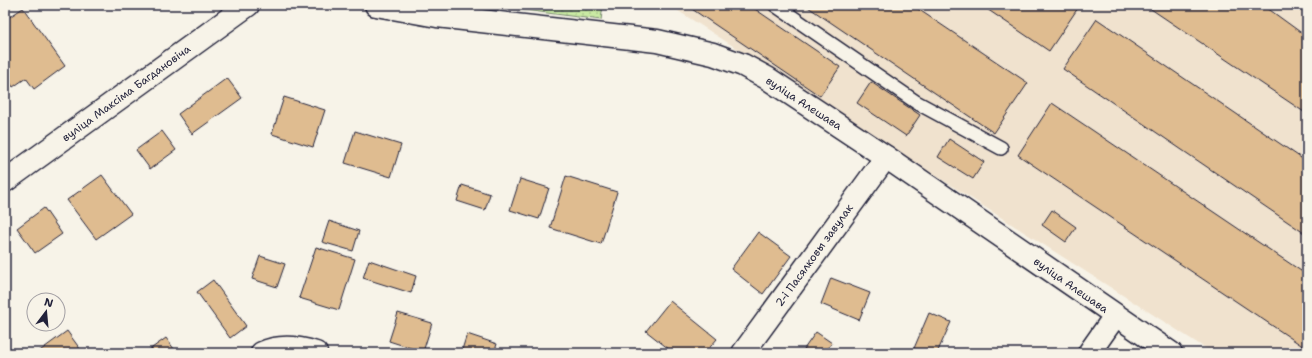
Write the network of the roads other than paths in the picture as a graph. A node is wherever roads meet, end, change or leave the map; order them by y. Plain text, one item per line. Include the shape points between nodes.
1 (248, 5) edge
2 (376, 5) edge
3 (775, 5) edge
4 (1001, 148) dead end
5 (886, 157) junction
6 (5, 181) edge
7 (1116, 316) junction
8 (262, 353) edge
9 (316, 353) edge
10 (743, 353) edge
11 (1089, 353) edge
12 (1171, 353) edge

1 - 6 street, вуліца Максіма Багдановіча
2 - 5 street, вуліца Алешава via 437,16 657,41 713,54 743,65 767,78
3 - 4 lane via 916,102
5 - 7 street, вуліца Алешава
5 - 10 street, 2-і Пасялковы завулак
7 - 11 street
7 - 12 street, вуліца Алешава
8 - 9 street via 283,348 303,349

